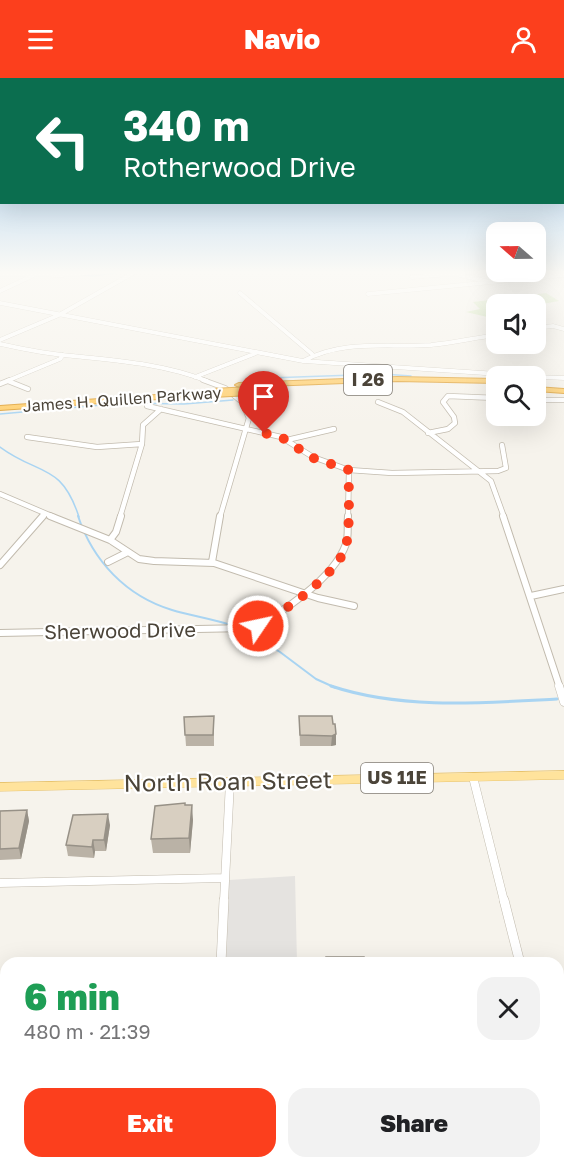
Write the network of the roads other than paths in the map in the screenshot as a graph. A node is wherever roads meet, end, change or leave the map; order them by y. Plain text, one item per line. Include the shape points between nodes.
1 (42, 323) edge
2 (100, 323) edge
3 (275, 323) edge
4 (546, 327) edge
5 (564, 328) edge
6 (486, 336) edge
7 (0, 342) edge
8 (256, 353) junction
9 (312, 354) junction
10 (63, 355) junction
11 (303, 361) junction
12 (486, 373) edge
13 (194, 377) junction
14 (546, 377) edge
15 (564, 378) edge
16 (8, 381) junction
17 (486, 381) edge
18 (0, 384) edge
19 (546, 384) edge
20 (564, 385) edge
21 (486, 387) edge
22 (28, 389) dead end
23 (546, 390) edge
24 (564, 391) edge
25 (486, 398) edge
26 (546, 400) edge
27 (564, 400) edge
28 (0, 402) edge
29 (378, 402) dead end
30 (147, 406) dead end
31 (0, 408) edge
32 (161, 409) junction
33 (246, 429) junction
34 (334, 429) dead end
35 (428, 433) junction
36 (27, 437) dead end
37 (287, 440) junction
38 (142, 444) junction
39 (502, 445) dead end
40 (349, 470) junction
41 (478, 471) junction
42 (0, 494) edge
43 (44, 515) junction
44 (110, 540) junction
45 (126, 554) junction
46 (108, 562) dead end
47 (212, 562) junction
48 (0, 565) edge
49 (564, 589) edge
50 (306, 592) junction
51 (531, 596) junction
52 (354, 606) dead end
53 (0, 633) edge
54 (564, 702) edge
55 (564, 775) edge
56 (473, 777) junction
57 (230, 782) junction
58 (0, 787) edge
59 (224, 878) junction
60 (0, 883) edge
61 (221, 957) edge
62 (518, 957) edge

1 - 7 street
2 - 8 street
3 - 9 street
4 - 5 street
6 - 9 street via 432,345 373,345
7 - 10 street
8 - 11 street
8 - 13 street
9 - 11 street
10 - 13 street via 113,359
10 - 16 street
11 - 12 street
13 - 33 street via 215,383 237,397 249,414
14 - 15 street
16 - 18 street
16 - 22 street
17 - 28 highway, James H. Quillen Parkway / I 26 via 397,379 239,385
19 - 20 highway
21 - 31 highway, James H. Quillen Parkway / I 26, bridge via 380,385 96,399
23 - 24 highway
25 - 35 street via 448,396 443,402 454,416 454,423 448,429
26 - 27 street
29 - 35 street via 403,412
30 - 32 street
32 - 33 street
32 - 38 street via 145,422
33 - 37 street
33 - 47 street via 221,509
34 - 37 street
35 - 41 street
36 - 38 street via 97,447
37 - 40 street via 313,458
38 - 44 street via 116,532
39 - 41 street via 507,468
40 - 41 street
40 - 50 street, Sherwood Drive via 345,550
41 - 51 street via 492,481
42 - 43 street
43 - 44 street
43 - 48 street
44 - 45 street
45 - 46 street
45 - 47 street via 148,561
47 - 50 street
49 - 51 street
50 - 52 street via 325,601
50 - 53 street, Sherwood Drive via 267,621 247,628
51 - 54 street
55 - 56 main road, North Roan Street / US 11E
56 - 57 main road, North Roan Street / US 11E
56 - 62 street
57 - 58 main road, North Roan Street / US 11E
57 - 59 street
59 - 60 street
59 - 61 street

